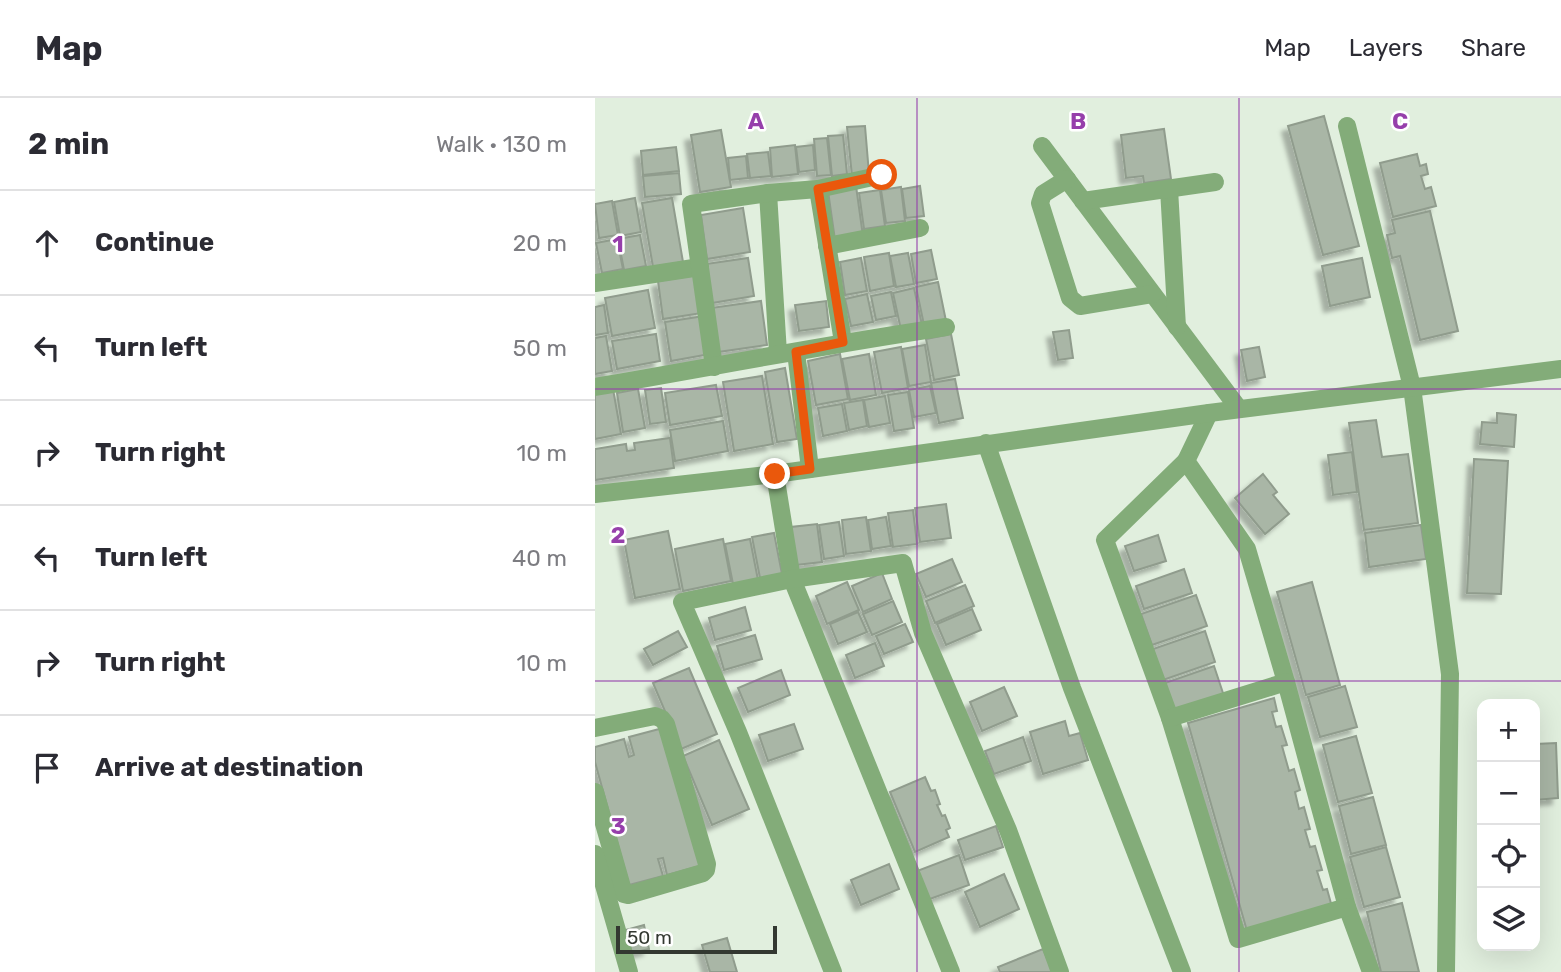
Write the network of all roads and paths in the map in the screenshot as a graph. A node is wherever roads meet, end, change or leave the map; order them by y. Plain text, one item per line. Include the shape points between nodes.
1 (1347, 126) dead end
2 (1042, 146) dead end
3 (882, 175) dead end
4 (1067, 179) junction
5 (1215, 182) dead end
6 (818, 189) junction
7 (1169, 189) junction
8 (768, 193) junction
9 (1083, 201) junction
10 (920, 228) dead end
11 (827, 246) junction
12 (700, 267) junction
13 (595, 283) edge
14 (1152, 294) junction
15 (946, 327) dead end
16 (1177, 327) junction
17 (843, 342) junction
18 (787, 353) junction
19 (714, 367) junction
20 (1561, 369) edge
21 (595, 387) edge
22 (1412, 387) junction
23 (1238, 409) junction
24 (1209, 413) junction
25 (986, 443) junction
26 (1186, 461) junction
27 (810, 469) junction
28 (775, 474) junction
29 (595, 494) edge
30 (792, 579) junction
31 (1286, 682) junction
32 (1170, 718) junction
33 (595, 728) edge
34 (595, 792) edge
35 (595, 854) edge
36 (1347, 907) junction
37 (629, 972) edge
38 (833, 972) edge
39 (951, 972) edge
40 (1060, 972) edge
41 (1182, 972) edge
42 (1371, 972) edge
43 (1446, 972) edge

1 - 22 street
2 - 4 street
3 - 6 street
4 - 9 street
4 - 14 street via 1043,194 1040,203 1070,298 1080,306
5 - 7 street
6 - 8 street
6 - 11 street
7 - 9 street
7 - 16 street
8 - 12 street via 691,204
8 - 18 street
9 - 14 street
10 - 11 street
11 - 17 street
12 - 13 street
12 - 19 street
14 - 16 street
15 - 17 street
16 - 23 street
17 - 18 street
18 - 19 street
18 - 27 street
19 - 21 street
20 - 22 street
22 - 23 street
22 - 43 street via 1450,674
23 - 24 street
24 - 25 street
24 - 26 street
25 - 27 street
25 - 41 street via 1072,688
26 - 31 street via 1247,549
26 - 32 street via 1105,540
27 - 28 street
28 - 29 street
28 - 30 street
30 - 38 street via 682,603
30 - 39 street
30 - 40 street via 903,563 923,633 1008,830
31 - 32 street
31 - 36 street
32 - 36 street via 1238,939
33 - 34 street via 655,716 666,724 706,870 624,894
35 - 37 street
36 - 42 street

